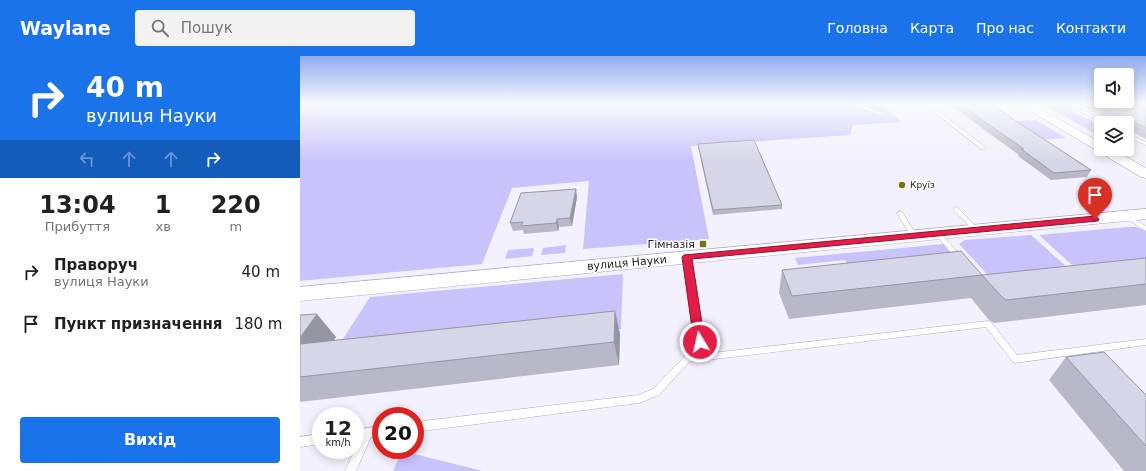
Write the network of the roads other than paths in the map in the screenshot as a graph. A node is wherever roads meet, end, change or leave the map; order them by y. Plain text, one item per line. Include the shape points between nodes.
1 (951, 123) edge
2 (1058, 123) edge
3 (1134, 138) edge
4 (1094, 144) edge
5 (1146, 144) edge
6 (983, 148) dead end
7 (1114, 156) edge
8 (1146, 174) edge
9 (956, 209) dead end
10 (900, 213) dead end
11 (1146, 214) edge
12 (1126, 216) junction
13 (1146, 229) edge
14 (976, 230) junction
15 (938, 234) junction
16 (914, 236) junction
17 (687, 257) junction
18 (963, 262) edge
19 (300, 294) edge
20 (1146, 342) edge
21 (687, 359) junction
22 (424, 426) edge
23 (372, 432) edge
24 (368, 433) junction
25 (364, 434) edge
26 (312, 440) edge
27 (300, 442) edge
28 (350, 471) edge

1 - 6 lane
2 - 4 street
3 - 5 lane
7 - 8 street
9 - 14 lane
10 - 16 lane
11 - 12 street, вулиця Науки
12 - 13 lane
12 - 14 street, вулиця Науки
14 - 15 street, вулиця Науки
15 - 16 street, вулиця Науки
15 - 18 lane
16 - 17 street, вулиця Науки
17 - 19 street, вулиця Науки
17 - 21 lane via 700,342
20 - 21 lane via 1015,359 988,324
21 - 22 lane via 656,392 639,399
23 - 24 lane
24 - 25 lane
24 - 28 lane
26 - 27 lane

